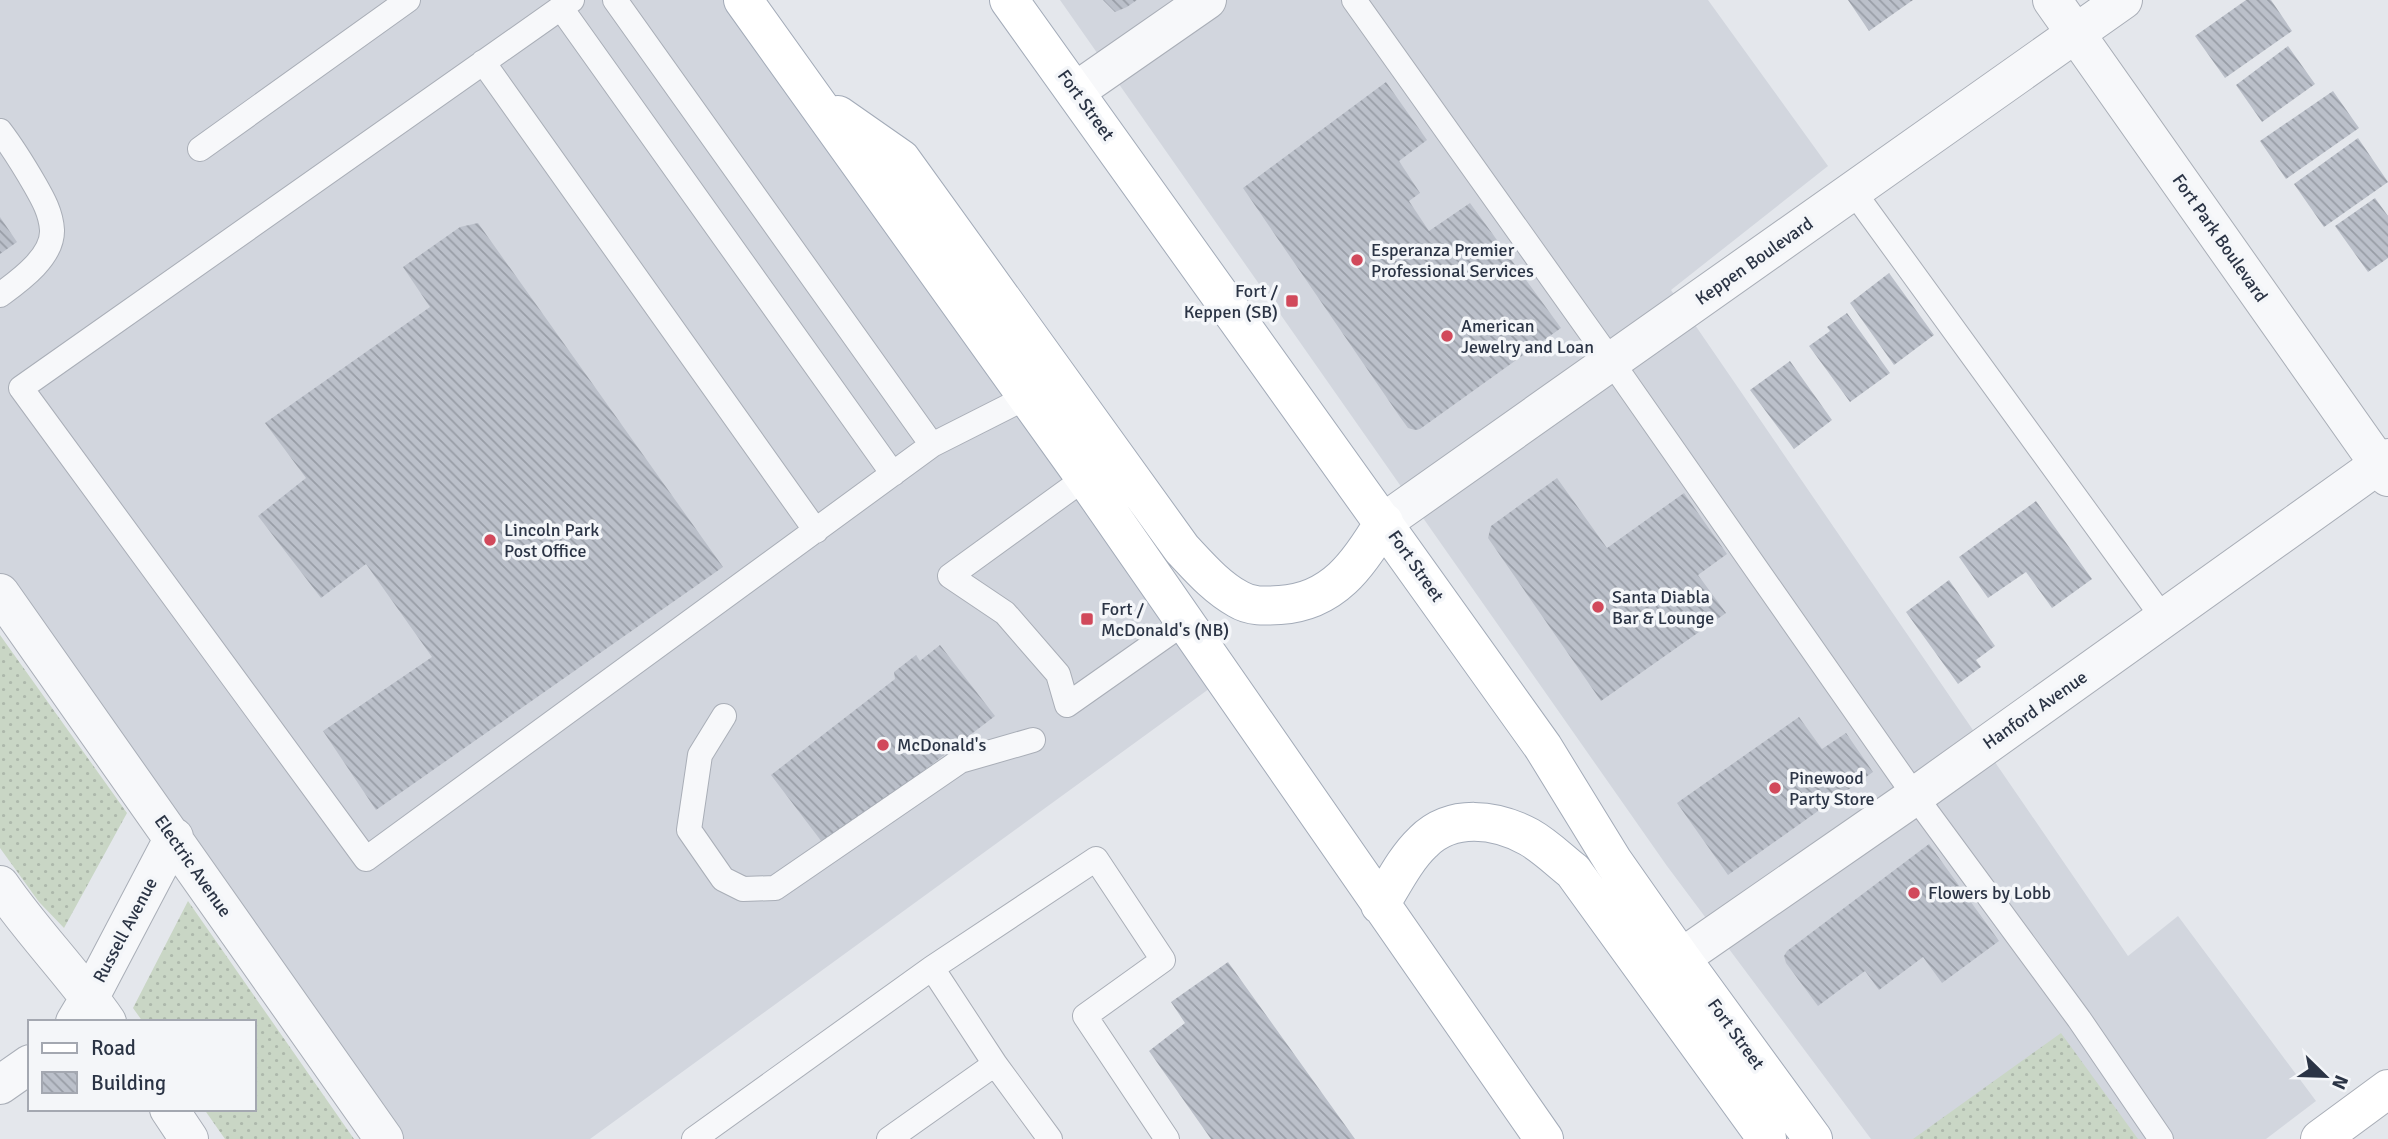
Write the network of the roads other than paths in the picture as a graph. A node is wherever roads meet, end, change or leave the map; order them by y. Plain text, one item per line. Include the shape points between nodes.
1 (408, 0) edge
2 (615, 0) edge
3 (743, 0) edge
4 (1009, 0) edge
5 (1207, 0) edge
6 (1354, 0) edge
7 (2052, 0) edge
8 (2123, 0) edge
9 (567, 4) edge
10 (2076, 34) junction
11 (483, 62) junction
12 (1076, 91) junction
13 (813, 98) junction
14 (0, 131) edge
15 (200, 149) dead end
16 (1853, 191) junction
17 (0, 295) edge
18 (1611, 361) junction
19 (1027, 397) junction
20 (932, 445) junction
21 (2385, 466) edge
22 (893, 474) junction
23 (1085, 478) junction
24 (1384, 522) junction
25 (816, 531) junction
26 (0, 593) edge
27 (2164, 619) junction
28 (1185, 622) junction
29 (724, 716) dead end
30 (1033, 740) dead end
31 (1914, 796) junction
32 (174, 837) junction
33 (0, 885) edge
34 (1380, 905) junction
35 (1681, 958) junction
36 (932, 968) junction
37 (91, 1014) edge
38 (28, 1064) edge
39 (995, 1064) junction
40 (0, 1085) edge
41 (2388, 1089) edge
42 (170, 1111) edge
43 (190, 1139) edge
44 (384, 1139) edge
45 (694, 1139) edge
46 (889, 1139) edge
47 (1051, 1139) edge
48 (1167, 1139) edge
49 (1544, 1139) edge
50 (1767, 1139) edge
51 (1813, 1139) edge
52 (2161, 1139) edge
53 (2320, 1139) edge

1 - 15 lane
2 - 20 lane
3 - 13 main road
4 - 12 main road, Fort Street
5 - 12 street
6 - 18 lane
7 - 10 street, Fort Park Boulevard
8 - 10 street, Keppen Boulevard
9 - 11 lane
9 - 22 lane
10 - 16 street, Keppen Boulevard
10 - 21 street, Fort Park Boulevard
11 - 25 lane
11 - 25 lane via 21,388 366,859
12 - 24 main road, Fort Street
13 - 19 main road
13 - 24 main road via 901,159 1182,549 1222,590 1260,607 1298,604 1333,588 1363,557
14 - 17 lane via 47,208 53,232 45,254
16 - 18 street, Keppen Boulevard
16 - 27 lane
18 - 24 street, Keppen Boulevard
18 - 31 lane
19 - 20 lane
19 - 23 main road
20 - 22 lane
21 - 27 street, Hanford Avenue
22 - 25 lane
23 - 28 main road
23 - 28 lane via 950,576 1005,613 1058,674 1067,705
24 - 35 main road, Fort Street via 1544,747 1613,861
26 - 32 street, Electric Avenue
27 - 31 street, Hanford Avenue
28 - 34 main road
29 - 30 lane via 700,755 689,831 723,879 743,888 775,888 960,761
31 - 35 street, Hanford Avenue
31 - 52 lane via 2079,1019
32 - 37 street, Russell Avenue
32 - 44 street, Electric Avenue
33 - 37 street
34 - 49 main road
34 - 50 main road via 1424,841 1452,823 1485,820 1529,837 1573,871
35 - 51 main road, Fort Street
36 - 39 lane
36 - 45 lane
36 - 48 lane via 1096,859 1163,960 1085,1016
38 - 40 street
39 - 46 lane
39 - 47 lane
41 - 53 main road
42 - 43 street

